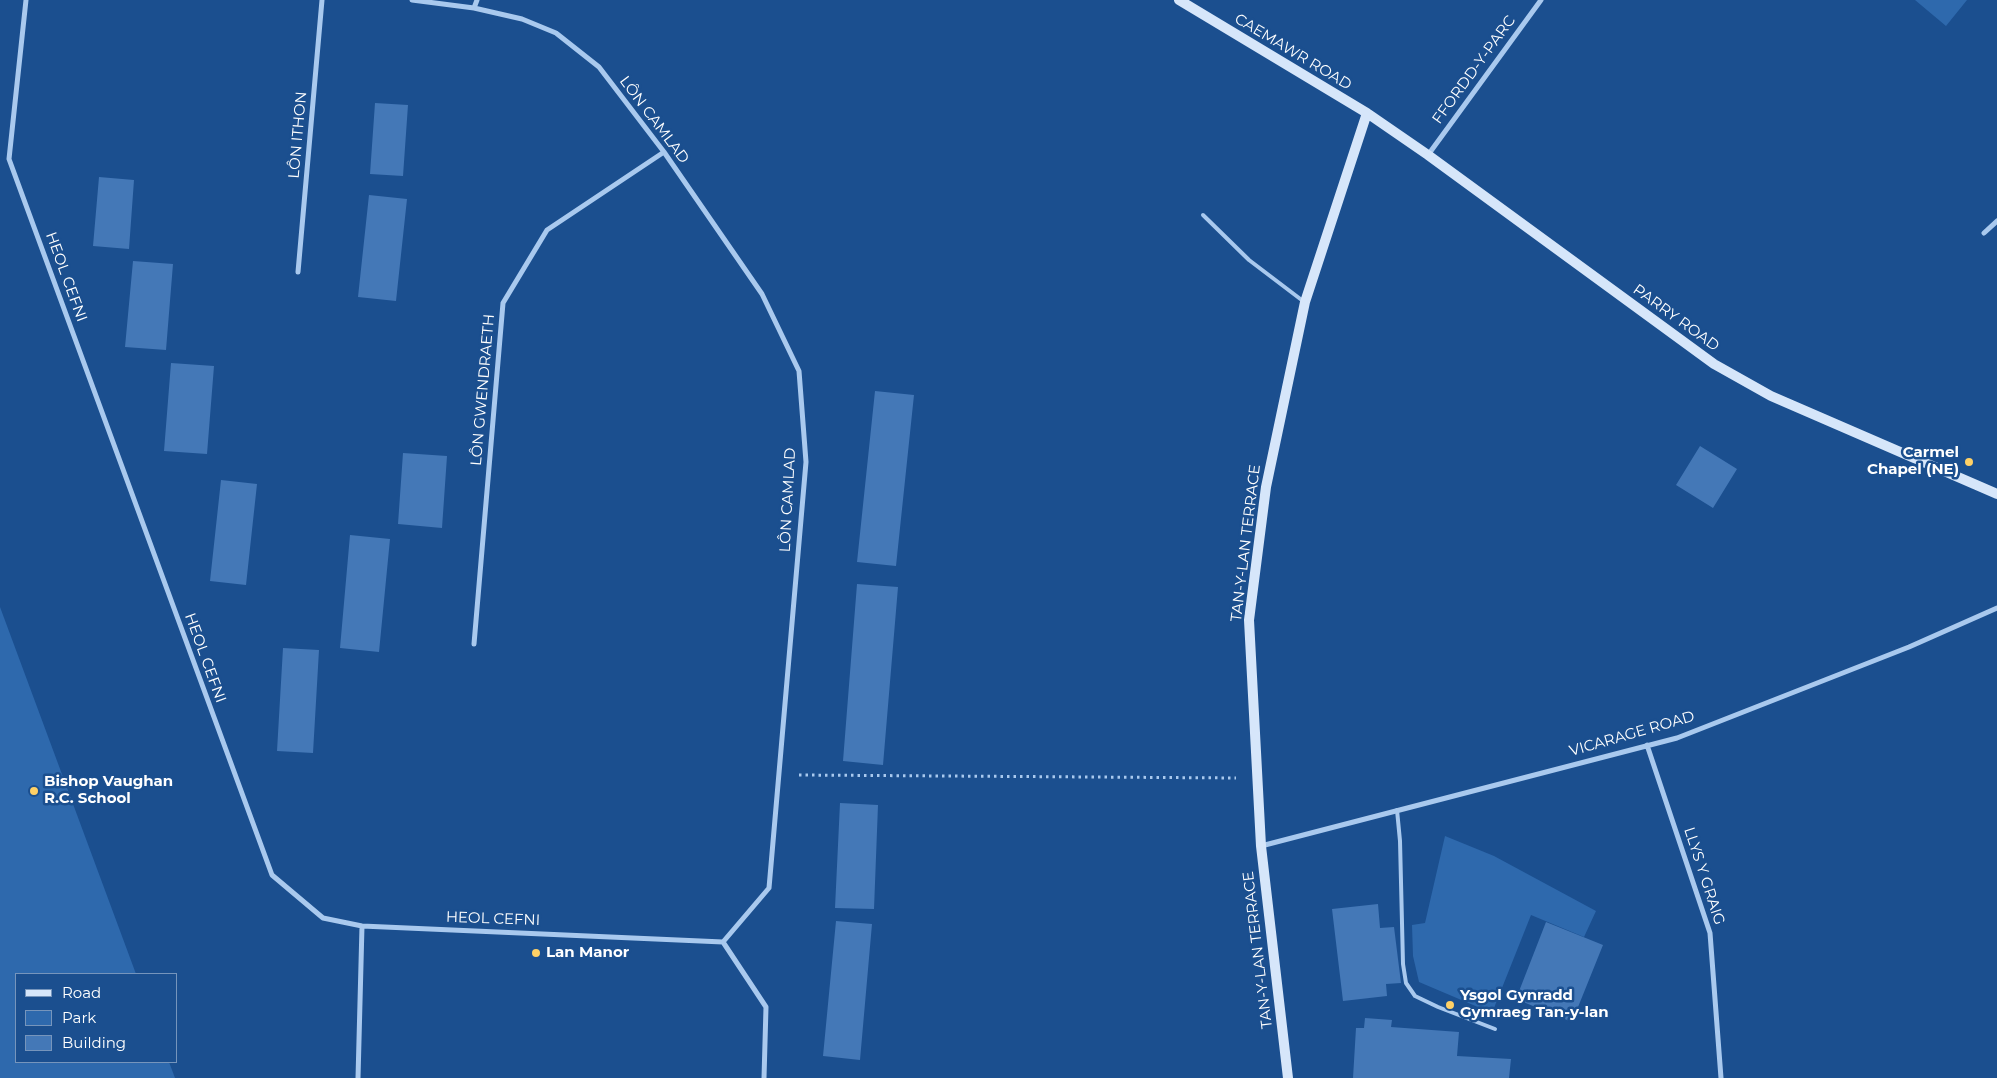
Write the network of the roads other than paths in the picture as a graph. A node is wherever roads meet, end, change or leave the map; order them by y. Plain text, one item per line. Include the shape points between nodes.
1 (26, 0) edge
2 (322, 0) edge
3 (412, 0) edge
4 (477, 0) edge
5 (1179, 0) edge
6 (1541, 0) edge
7 (474, 8) junction
8 (1367, 113) junction
9 (664, 152) junction
10 (1428, 154) junction
11 (1203, 215) dead end
12 (1997, 221) edge
13 (1984, 233) dead end
14 (298, 272) dead end
15 (1305, 302) junction
16 (1997, 494) edge
17 (1997, 608) edge
18 (474, 644) dead end
19 (1648, 745) junction
20 (1397, 810) junction
21 (1261, 846) junction
22 (362, 926) junction
23 (723, 942) junction
24 (1494, 1029) dead end
25 (358, 1078) edge
26 (764, 1078) edge
27 (1288, 1078) edge
28 (1721, 1078) edge

1 - 22 street, HEOL CEFNI via 9,159 12,169 272,875 323,918
2 - 14 street, LÔN ITHON
3 - 7 street, LÔN CAMLAD
4 - 7 street
5 - 8 street, CAEMAWR ROAD
6 - 10 street, FFORDD-Y-PARC
7 - 9 street, LÔN CAMLAD via 522,19 556,33 599,67
8 - 10 street, PARRY ROAD
8 - 15 street, TAN-Y-LAN TERRACE
9 - 18 street, LÔN GWENDRAETH via 547,230 503,303
9 - 23 street, LÔN CAMLAD via 762,294 799,371 806,462 769,888
10 - 16 street, PARRY ROAD via 1714,364 1771,396
11 - 15 lane via 1249,260
12 - 13 street
15 - 21 street, TAN-Y-LAN TERRACE via 1266,487 1249,620
17 - 19 street, VICARAGE ROAD via 1899,651 1677,738
19 - 20 street, VICARAGE ROAD
19 - 28 street, LLYS Y GRAIG via 1710,933
20 - 21 street, VICARAGE ROAD
20 - 24 lane via 1406,983 1415,996
21 - 27 street, TAN-Y-LAN TERRACE
22 - 23 street, HEOL CEFNI
22 - 25 street
23 - 26 street via 766,1007

